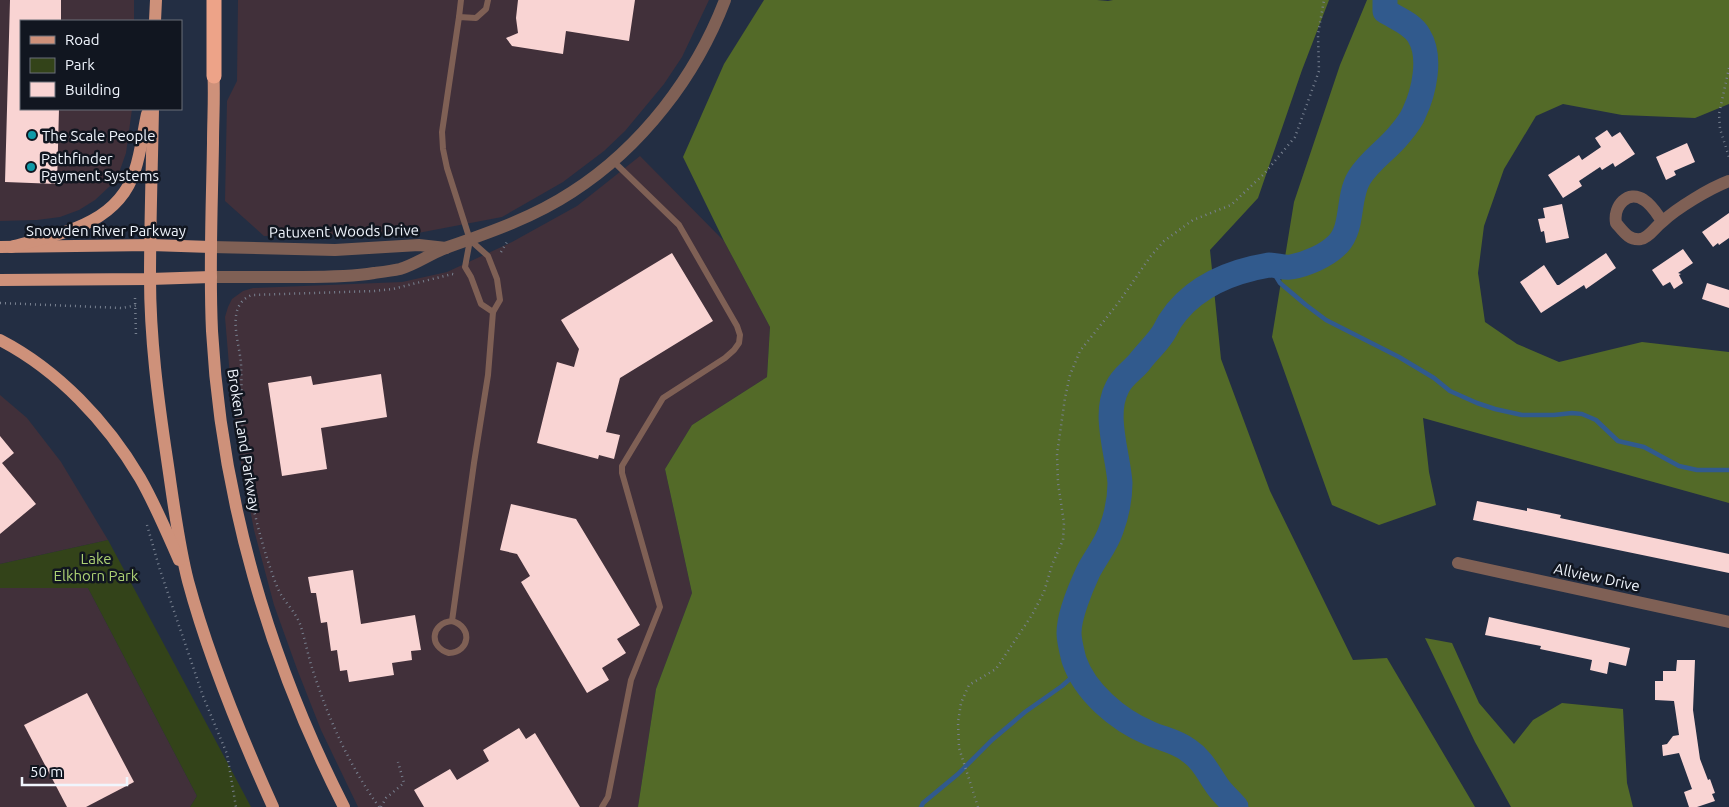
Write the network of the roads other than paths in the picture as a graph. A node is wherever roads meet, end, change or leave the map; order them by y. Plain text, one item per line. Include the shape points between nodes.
1 (156, 0) edge
2 (209, 0) edge
3 (214, 0) edge
4 (461, 0) edge
5 (488, 0) edge
6 (726, 0) edge
7 (459, 17) junction
8 (155, 20) edge
9 (214, 76) junction
10 (148, 110) edge
11 (153, 110) edge
12 (613, 162) junction
13 (1729, 181) edge
14 (1662, 221) dead end
15 (470, 240) junction
16 (151, 245) junction
17 (211, 246) junction
18 (6, 247) edge
19 (446, 248) junction
20 (211, 277) junction
21 (0, 280) edge
22 (150, 280) junction
23 (493, 312) junction
24 (0, 340) edge
25 (1458, 563) dead end
26 (188, 580) junction
27 (452, 621) junction
28 (1729, 622) edge
29 (273, 807) edge
30 (344, 807) edge
31 (602, 807) edge

1 - 8 main road
2 - 9 main road, Broken Land Parkway
3 - 9 highway
4 - 7 lane
5 - 7 lane via 486,10 476,18
6 - 12 street, Patuxent Woods Drive via 707,42 674,94 655,119
7 - 15 lane via 442,132 447,168
9 - 17 main road, Broken Land Parkway
10 - 18 main road via 135,171 128,187 102,216 72,231
11 - 16 main road
12 - 15 street, Patuxent Woods Drive via 584,185 542,209
12 - 31 lane via 679,225 740,335 734,350 725,358 663,398 622,466 660,607 631,680 608,797
13 - 14 street via 1719,184
15 - 19 street, Patuxent Woods Drive
15 - 23 lane via 465,267 481,304
15 - 23 lane via 488,256 497,279 500,300
16 - 17 main road, Snowden River Parkway
16 - 18 main road, Snowden River Parkway
16 - 22 main road
17 - 19 street, Patuxent Woods Drive via 335,250 419,245
17 - 20 main road, Broken Land Parkway
19 - 20 street, Patuxent Woods Drive via 400,268 371,274
20 - 22 main road
20 - 30 main road, Broken Land Parkway via 219,406 231,483 250,562 284,672
21 - 22 main road
22 - 26 main road via 160,411
23 - 27 lane via 488,375
24 - 26 main road via 62,383 115,441 159,515
25 - 28 street, Allview Drive
26 - 29 main road via 224,691
27 - 27 lane via 462,626 467,638 459,651 449,653 438,648 435,634 442,624

